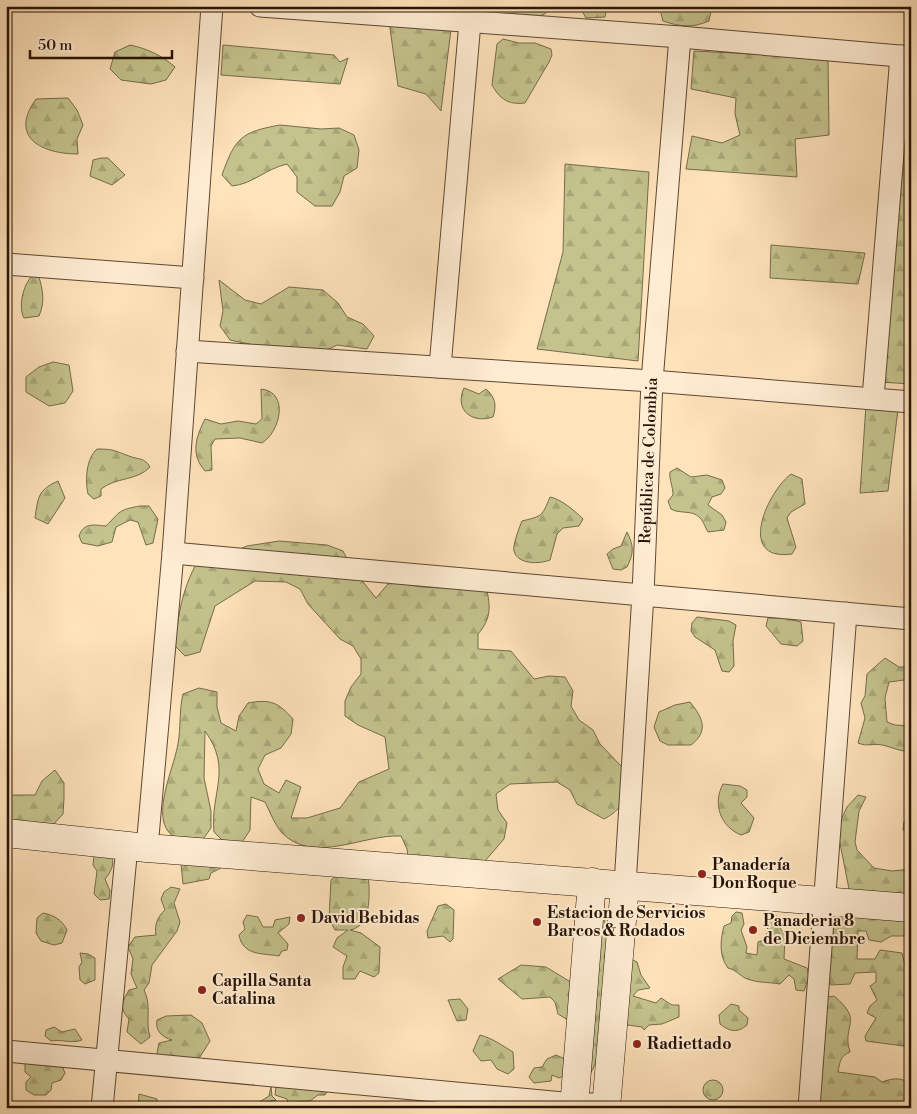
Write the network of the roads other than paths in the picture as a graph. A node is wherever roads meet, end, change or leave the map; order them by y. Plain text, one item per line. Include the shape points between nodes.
1 (212, 6) edge
2 (260, 6) edge
3 (470, 22) junction
4 (680, 37) junction
5 (906, 57) edge
6 (6, 264) edge
7 (193, 278) junction
8 (187, 351) junction
9 (440, 367) junction
10 (652, 381) junction
11 (873, 398) junction
12 (911, 402) edge
13 (173, 553) junction
14 (643, 594) junction
15 (846, 613) junction
16 (911, 619) edge
17 (6, 833) edge
18 (137, 847) junction
19 (592, 882) junction
20 (625, 885) junction
21 (825, 901) junction
22 (911, 908) edge
23 (6, 1050) edge
24 (106, 1061) junction
25 (574, 1106) edge
26 (606, 1106) edge
27 (812, 1107) edge
28 (102, 1108) edge

1 - 7 street
2 - 3 street
3 - 4 street
3 - 9 street
4 - 5 street
4 - 10 street, República de Colombia
5 - 11 street
6 - 7 street
7 - 8 street
8 - 9 street
8 - 13 street
9 - 10 street
10 - 11 street
10 - 14 street, República de Colombia
11 - 12 street
13 - 14 street
13 - 18 street
14 - 15 street
14 - 20 street, República de Colombia
15 - 16 street
15 - 21 street
17 - 18 street
18 - 19 street
18 - 24 street
19 - 20 street
19 - 25 street
20 - 21 street
20 - 26 street
21 - 22 street
21 - 27 street
23 - 24 street
24 - 25 street
24 - 28 street
25 - 26 street

